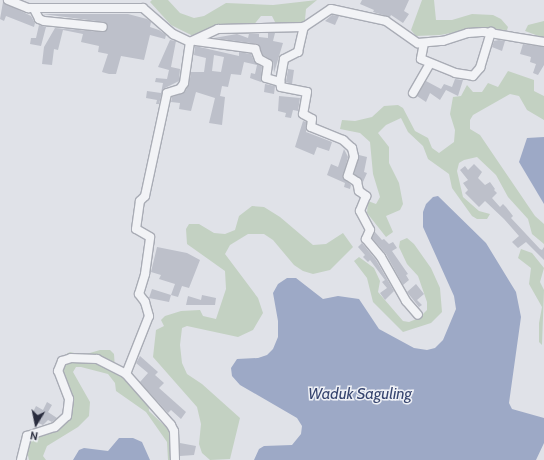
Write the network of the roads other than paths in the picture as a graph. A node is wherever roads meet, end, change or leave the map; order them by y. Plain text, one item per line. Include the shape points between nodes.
1 (8, 0) edge
2 (34, 9) junction
3 (103, 27) dead end
4 (304, 27) junction
5 (491, 32) junction
6 (193, 41) junction
7 (544, 42) edge
8 (424, 43) junction
9 (430, 63) junction
10 (280, 82) junction
11 (413, 93) dead end
12 (418, 315) dead end
13 (126, 374) junction
14 (22, 460) edge
15 (175, 460) edge

1 - 2 street via 19,6
2 - 3 street via 39,19 44,21
2 - 6 street via 138,7 146,10 173,34
4 - 6 street via 218,29
4 - 8 street via 326,10 334,9 386,21 413,41
4 - 10 street via 298,52 284,59
5 - 7 street
5 - 8 street via 468,33 443,41
5 - 9 street via 480,68 473,76 455,73
6 - 10 street via 255,49 259,59 268,64 267,80
6 - 13 street via 184,83 180,89 167,93 145,196 140,201 136,228 150,238 145,277 138,294 145,302 149,316
8 - 9 street via 420,58
9 - 11 street
10 - 12 street via 281,87 307,92 303,114 312,119 311,127 343,140 352,148 354,157 348,176 357,182 359,191 366,196 360,211 370,230 366,239 382,257
13 - 14 street via 97,359 71,358 62,361 58,371 69,399 67,416 55,427 27,436
13 - 15 street via 171,425 174,431

